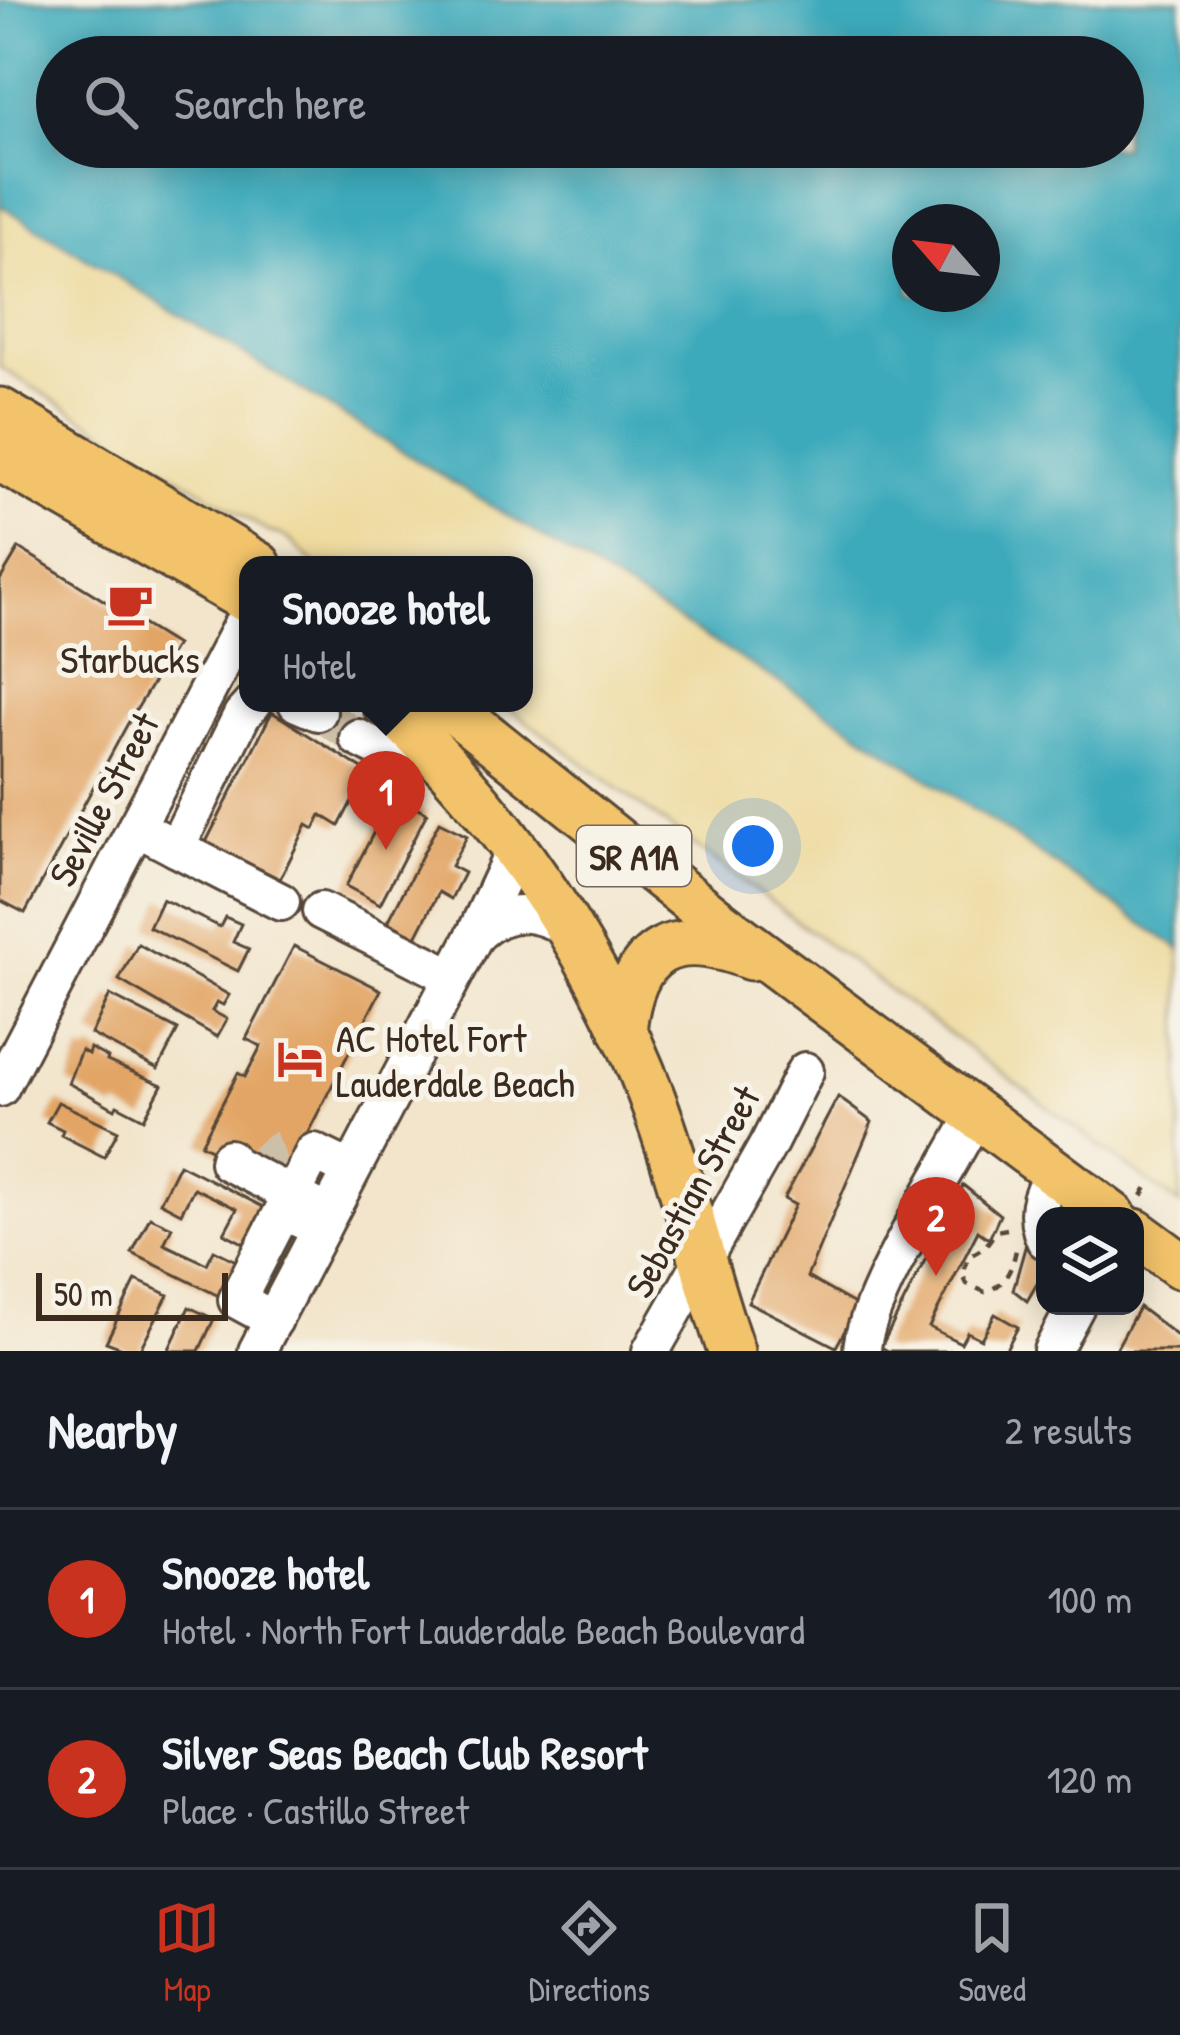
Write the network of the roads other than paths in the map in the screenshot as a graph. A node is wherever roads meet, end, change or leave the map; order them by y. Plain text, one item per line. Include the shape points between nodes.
1 (0, 411) edge
2 (0, 458) edge
3 (243, 556) edge
4 (239, 594) edge
5 (239, 630) edge
6 (245, 712) edge
7 (431, 718) edge
8 (372, 720) tunnel mouth
9 (136, 826) junction
10 (516, 847) junction
11 (176, 848) junction
12 (280, 902) dead end
13 (322, 910) dead end
14 (573, 932) junction
15 (474, 937) junction
16 (776, 966) junction
17 (452, 976) junction
18 (623, 1030) junction
19 (805, 1071) dead end
20 (0, 1088) edge
21 (976, 1114) junction
22 (247, 1169) dead end
23 (351, 1170) junction
24 (1053, 1174) junction
25 (292, 1195) junction
26 (1118, 1207) edge
27 (325, 1221) junction
28 (1144, 1227) edge
29 (1025, 1238) edge
30 (1180, 1264) edge
31 (701, 1266) junction
32 (1071, 1315) edge
33 (266, 1335) edge
34 (651, 1351) edge
35 (731, 1351) edge
36 (862, 1351) edge
37 (1052, 1351) edge

1 - 3 main road
2 - 4 main road
5 - 9 street, Seville Street
6 - 11 street
7 - 8 main road, SR A1A
7 - 10 main road, SR A1A via 464,783
7 - 16 main road, SR A1A
9 - 11 street
9 - 20 street, Seville Street
10 - 14 main road, SR A1A
10 - 15 street
11 - 12 street
13 - 17 street
14 - 15 street via 516,912
14 - 18 main road, SR A1A
15 - 17 street
16 - 18 main road via 717,944 663,948 635,975
16 - 21 main road, SR A1A
17 - 23 street
18 - 31 main road, SR A1A
19 - 31 street, Sebastian Street
21 - 24 main road, SR A1A
21 - 36 street via 865,1325
22 - 25 street
23 - 25 street via 308,1149
23 - 27 street
24 - 26 main road, SR A1A
24 - 29 street
25 - 27 street
27 - 33 street
28 - 30 main road, SR A1A
31 - 34 street, Sebastian Street
31 - 35 main road, SR A1A
32 - 37 street

